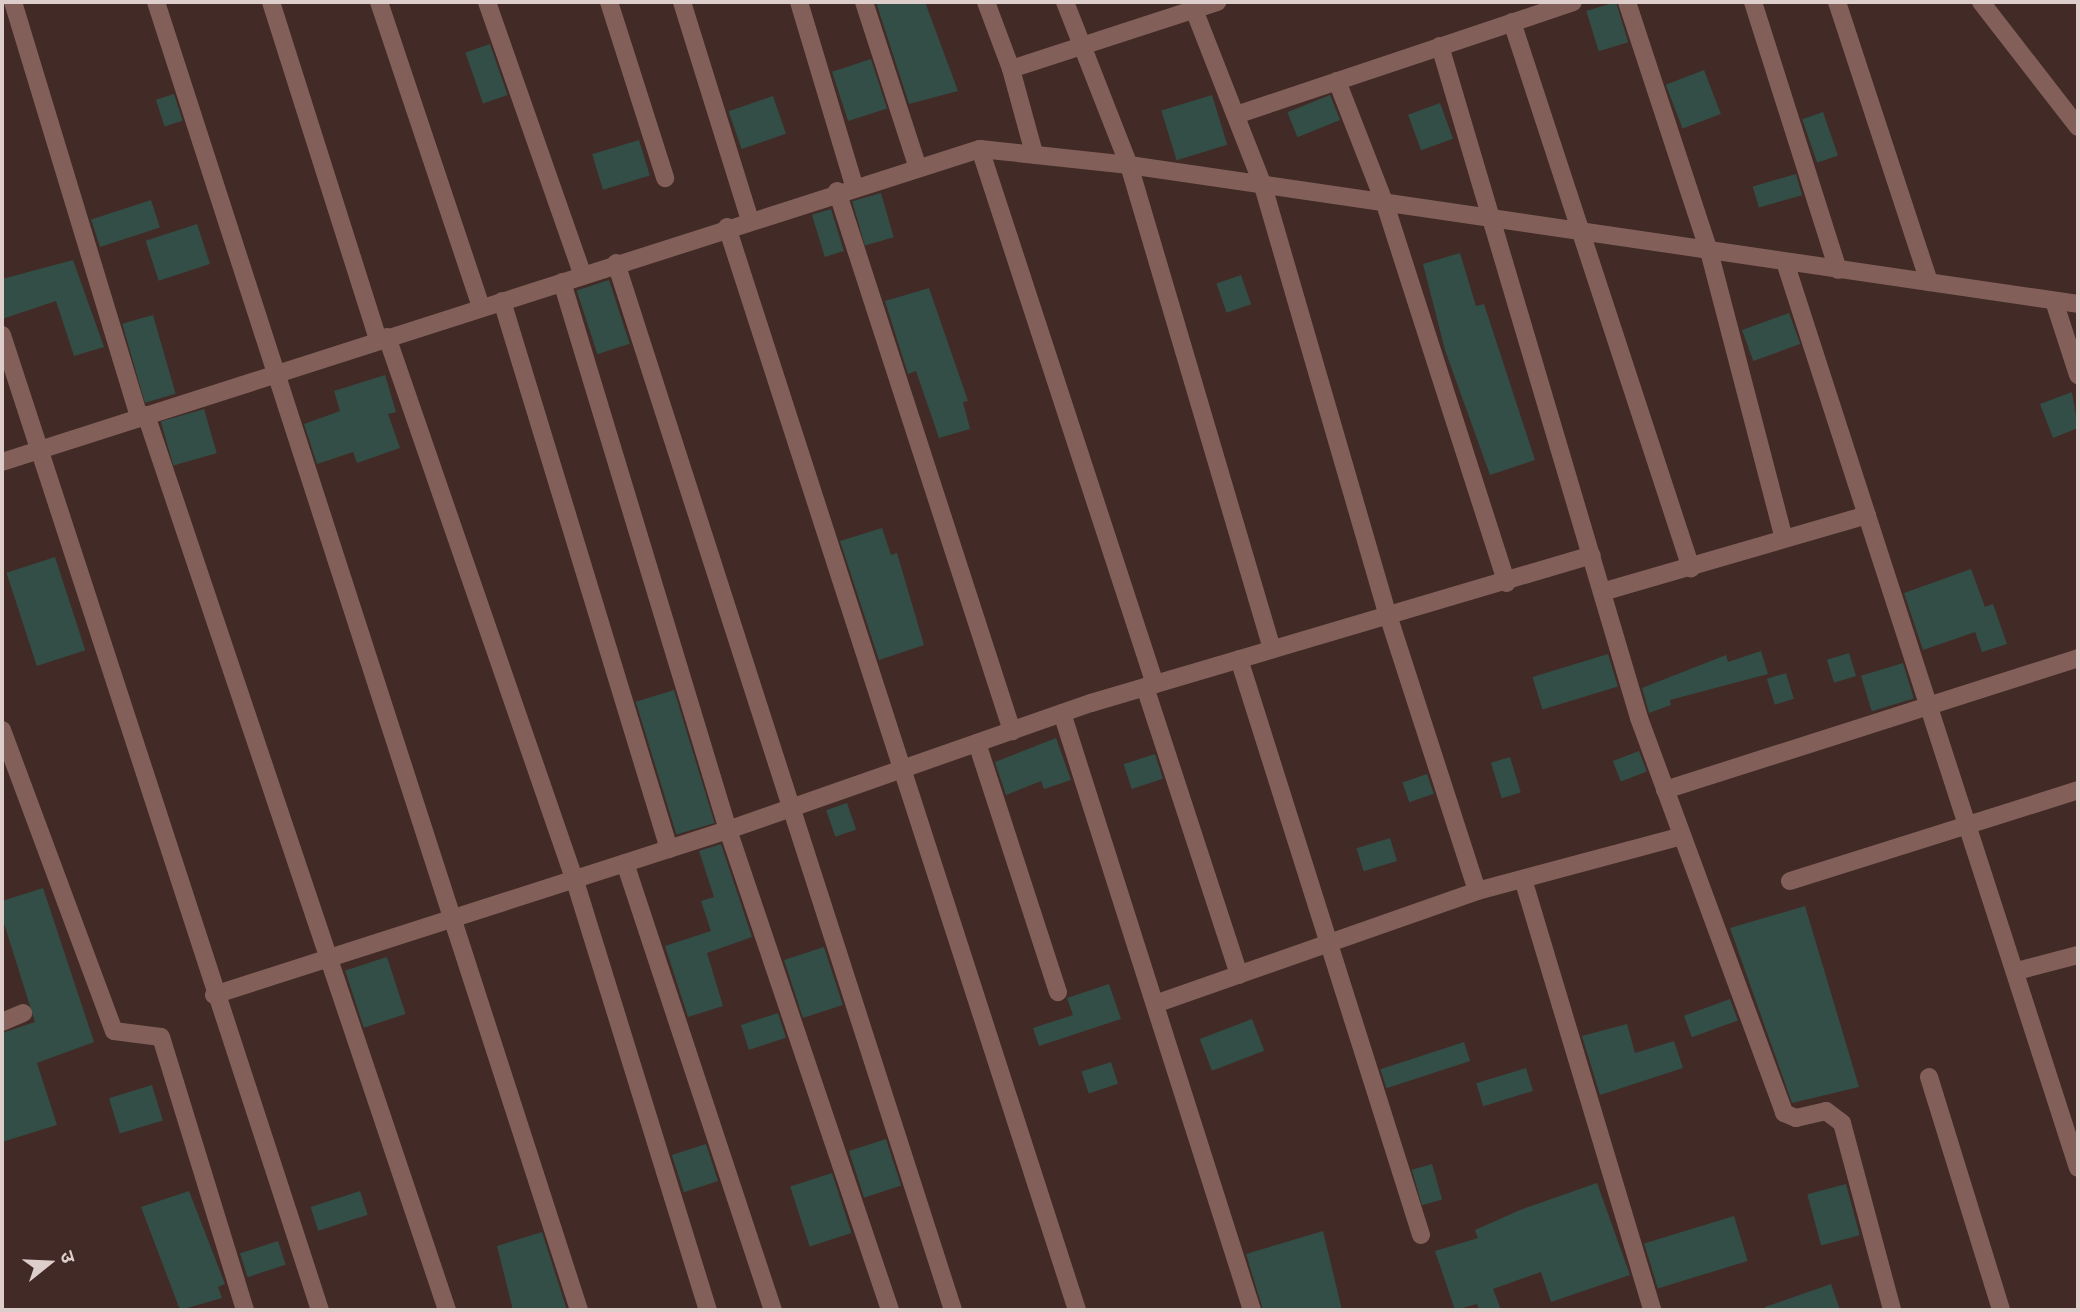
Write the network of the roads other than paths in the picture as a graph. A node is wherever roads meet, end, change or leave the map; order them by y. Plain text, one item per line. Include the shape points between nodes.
1 (13, 2) edge
2 (156, 2) edge
3 (271, 2) edge
4 (379, 2) edge
5 (487, 2) edge
6 (609, 2) edge
7 (682, 2) edge
8 (799, 2) edge
9 (864, 2) edge
10 (986, 2) edge
11 (1065, 2) edge
12 (1217, 2) edge
13 (1573, 2) edge
14 (1627, 2) edge
15 (1753, 2) edge
16 (1837, 2) edge
17 (1981, 2) edge
18 (1192, 6) edge
19 (1512, 22) junction
20 (1440, 47) junction
21 (1082, 48) junction
22 (1011, 69) junction
23 (1337, 81) junction
24 (1239, 114) junction
25 (2078, 127) edge
26 (980, 149) junction
27 (1034, 153) junction
28 (917, 165) junction
29 (1129, 165) junction
30 (665, 178) dead end
31 (1263, 186) junction
32 (845, 188) junction
33 (1385, 204) junction
34 (750, 220) junction
35 (1494, 220) junction
36 (727, 227) junction
37 (1584, 233) junction
38 (1709, 251) junction
39 (617, 262) junction
40 (1785, 262) junction
41 (1838, 270) junction
42 (582, 274) junction
43 (562, 282) junction
44 (1928, 282) junction
45 (502, 300) junction
46 (2054, 300) junction
47 (2078, 304) edge
48 (481, 307) junction
49 (2, 335) edge
50 (382, 339) junction
51 (274, 374) junction
52 (2078, 375) edge
53 (143, 417) junction
54 (38, 451) junction
55 (2, 462) edge
56 (1867, 515) junction
57 (1783, 536) junction
58 (1592, 555) junction
59 (1691, 568) junction
60 (1507, 583) junction
61 (1602, 592) junction
62 (1388, 615) junction
63 (1272, 649) junction
64 (2078, 658) edge
65 (1240, 659) junction
66 (1150, 686) junction
67 (1929, 702) junction
68 (1062, 713) junction
69 (2, 730) edge
70 (1012, 730) junction
71 (977, 743) junction
72 (901, 770) junction
73 (1665, 790) junction
74 (2078, 790) edge
75 (790, 808) junction
76 (1971, 824) junction
77 (728, 830) junction
78 (1682, 836) junction
79 (669, 849) junction
80 (625, 863) junction
81 (1522, 879) junction
82 (575, 881) junction
83 (1790, 881) dead end
84 (1476, 891) junction
85 (455, 919) junction
86 (1330, 945) junction
87 (2078, 955) edge
88 (326, 960) junction
89 (2017, 971) junction
90 (1239, 975) junction
91 (1058, 992) dead end
92 (214, 995) junction
93 (1155, 1004) junction
94 (23, 1013) dead end
95 (2, 1022) edge
96 (1929, 1077) dead end
97 (2078, 1168) edge
98 (1421, 1234) dead end
99 (245, 1310) edge
100 (320, 1310) edge
101 (447, 1310) edge
102 (579, 1310) edge
103 (708, 1310) edge
104 (773, 1310) edge
105 (890, 1310) edge
106 (953, 1310) edge
107 (1077, 1310) edge
108 (1252, 1310) edge
109 (1652, 1310) edge
110 (1892, 1310) edge
111 (2001, 1310) edge

1 - 53 street
2 - 51 street
3 - 50 street
4 - 48 street
5 - 42 street
6 - 30 street
7 - 34 street
8 - 32 street
9 - 28 street
10 - 22 street
11 - 21 street
12 - 18 street
13 - 19 street
14 - 38 street
15 - 41 street
16 - 44 street
17 - 25 street
18 - 21 street
18 - 24 street
19 - 20 street
19 - 37 street
20 - 23 street
20 - 35 street
21 - 22 street
21 - 29 street
22 - 27 street
23 - 24 street
23 - 33 street
24 - 31 street
26 - 27 street
26 - 28 street
26 - 66 street
27 - 29 street
28 - 32 street
29 - 31 street
29 - 63 street
31 - 33 street
31 - 62 street
32 - 34 street
32 - 70 street
33 - 35 street
33 - 60 street
34 - 36 street
35 - 37 street
35 - 58 street
36 - 39 street
36 - 72 street
37 - 38 street
37 - 59 street
38 - 40 street
38 - 57 street
39 - 42 street
39 - 75 street
40 - 41 street
40 - 56 street
41 - 44 street
42 - 43 street
43 - 45 street
43 - 77 street
44 - 46 street
45 - 48 street
45 - 79 street
46 - 47 street
46 - 52 street
48 - 50 street
49 - 54 street
50 - 51 street
50 - 82 street
51 - 53 street
51 - 85 street
53 - 54 street
53 - 88 street
54 - 55 street
54 - 92 street
56 - 57 street
56 - 67 street
57 - 59 street
58 - 60 street
58 - 61 street
59 - 61 street
60 - 62 street
61 - 73 street
62 - 63 street
62 - 84 street
63 - 65 street
64 - 67 street
65 - 66 street
65 - 86 street
66 - 68 street
66 - 90 street
67 - 73 street
67 - 76 street
68 - 70 street
68 - 93 street
69 - 99 street via 114,1031 160,1037
70 - 71 street
71 - 72 street
71 - 91 street
72 - 75 street
72 - 107 street
73 - 78 street
74 - 76 street
75 - 77 street
75 - 106 street
76 - 83 street
76 - 89 street
77 - 79 street
77 - 105 street
78 - 81 street
78 - 110 street via 1784,1113 1796,1118 1826,1111 1842,1123
79 - 80 street
80 - 82 street
80 - 104 street
81 - 84 street
81 - 109 street
82 - 85 street
82 - 103 street
84 - 86 street
85 - 88 street
85 - 102 street
86 - 90 street
86 - 98 street
87 - 89 street
88 - 92 street
88 - 101 street
89 - 97 street
90 - 93 street
92 - 100 street
93 - 108 street
94 - 95 street
96 - 111 street

